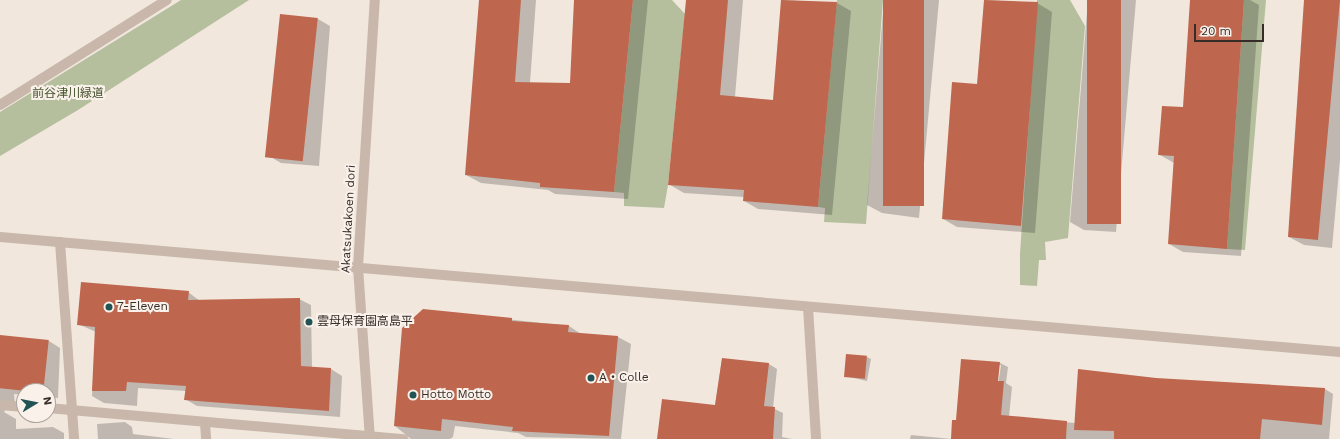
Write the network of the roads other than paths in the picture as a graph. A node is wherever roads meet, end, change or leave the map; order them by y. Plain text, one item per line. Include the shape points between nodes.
1 (167, 0) edge
2 (375, 0) edge
3 (0, 105) edge
4 (0, 237) edge
5 (60, 242) junction
6 (358, 267) junction
7 (808, 307) junction
8 (1340, 352) edge
9 (0, 405) edge
10 (16, 406) edge
11 (56, 409) edge
12 (72, 410) junction
13 (205, 422) junction
14 (370, 437) edge
15 (74, 439) edge
16 (206, 439) edge
17 (404, 439) edge
18 (816, 439) edge

1 - 3 street
2 - 6 street, Akatsukakoen dori
4 - 5 street
5 - 6 street
5 - 12 street
6 - 7 street
6 - 14 street, Akatsukakoen dori
7 - 8 street
7 - 18 street
9 - 10 street
11 - 12 street
12 - 13 street
12 - 15 street
13 - 14 street
13 - 16 street
14 - 17 street

